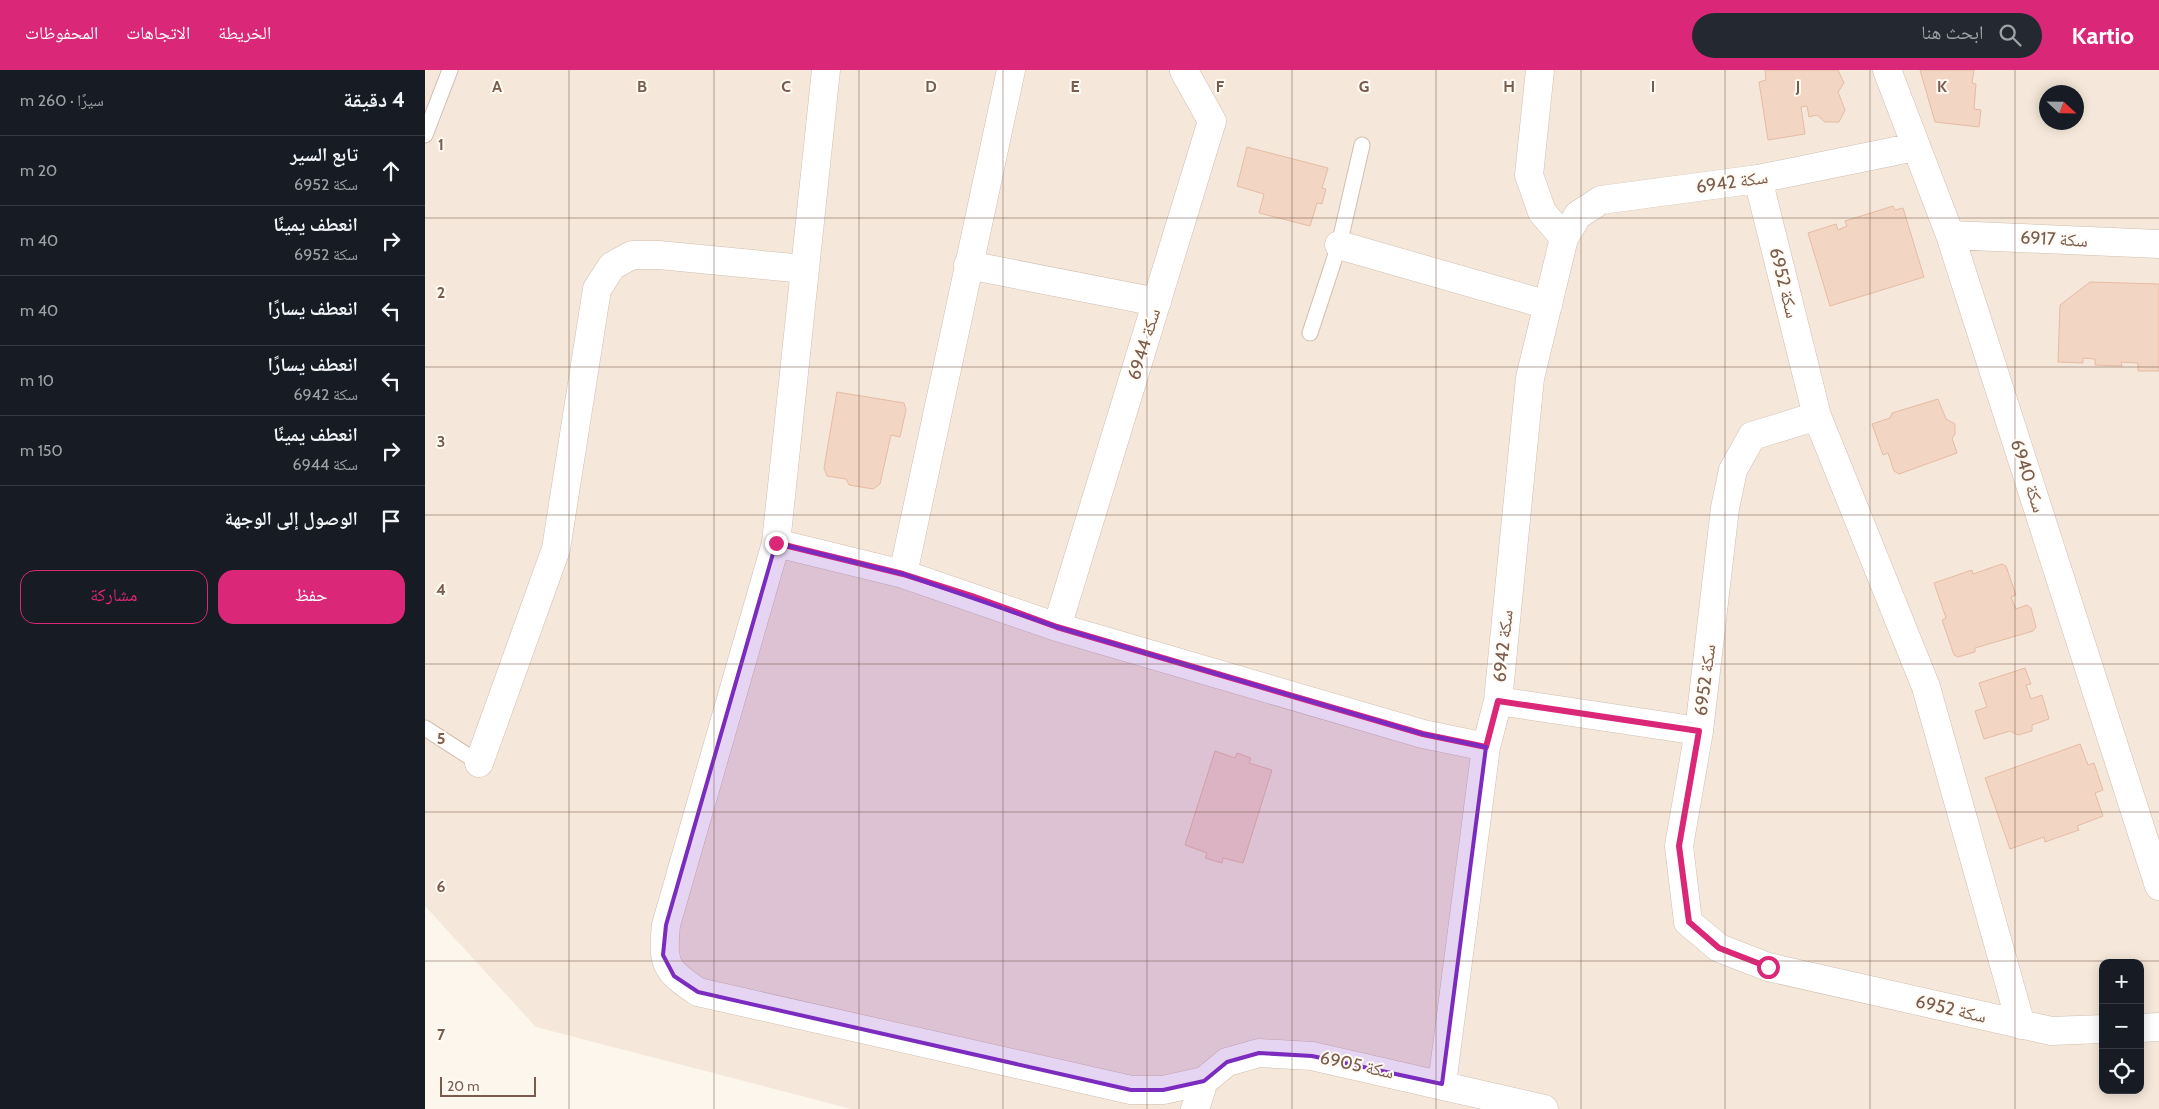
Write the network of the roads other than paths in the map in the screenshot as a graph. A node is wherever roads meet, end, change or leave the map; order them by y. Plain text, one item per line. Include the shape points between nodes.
1 (450, 70) edge
2 (826, 70) edge
3 (1011, 70) edge
4 (1182, 70) edge
5 (1540, 70) edge
6 (1887, 70) edge
7 (425, 135) edge
8 (1362, 145) dead end
9 (1915, 147) junction
10 (1758, 179) junction
11 (1950, 235) junction
12 (1565, 238) junction
13 (2159, 244) edge
14 (1339, 245) junction
15 (968, 265) junction
16 (804, 269) junction
17 (1157, 302) junction
18 (1548, 306) junction
19 (1310, 333) dead end
20 (1817, 416) junction
21 (776, 543) junction
22 (903, 574) junction
23 (1057, 627) junction
24 (1498, 701) junction
25 (425, 728) edge
26 (1699, 731) junction
27 (1486, 747) junction
28 (479, 763) joint
29 (2159, 886) edge
30 (2021, 1025) junction
31 (2159, 1027) edge
32 (2144, 1028) edge
33 (2099, 1029) edge
34 (1204, 1081) junction
35 (1442, 1084) junction
36 (1195, 1109) edge
37 (1543, 1109) edge

1 - 7 lane
2 - 16 street
3 - 15 street
4 - 17 street, سكة 6944 via 1212,121
5 - 12 street via 1529,175 1542,212
6 - 9 street, سكة 6940
8 - 14 lane
9 - 10 street, سكة 6942
9 - 11 street, سكة 6940
10 - 12 street, سكة 6942 via 1601,200 1578,215
10 - 20 street, سكة 6952
11 - 13 street, سكة 6917
11 - 29 street, سكة 6940
12 - 18 street, سكة 6942
14 - 18 street
14 - 19 lane
15 - 17 street
15 - 22 street
16 - 21 street
16 - 28 street via 659,255 632,255 612,266 597,289 556,548
17 - 23 street, سكة 6944
18 - 24 street, سكة 6942 via 1530,378
20 - 26 street, سكة 6952 via 1752,436 1733,470 1725,508
20 - 30 street, سكة 6952 via 1926,687
21 - 22 street
21 - 34 street via 666,925 663,955 674,976 697,992 1131,1090 1163,1090
22 - 23 street
23 - 27 street via 1423,734
24 - 26 street
24 - 27 street, سكة 6942
25 - 28 lane
26 - 30 street, سكة 6952 via 1679,846 1689,922 1719,948 1768,967
27 - 35 street, سكة 6942
30 - 33 street, سكة 6952 via 2051,1031
31 - 32 street
34 - 35 street, سكة 6905 via 1227,1062 1259,1053 1312,1056
34 - 36 street
35 - 37 street, سكة 6905

